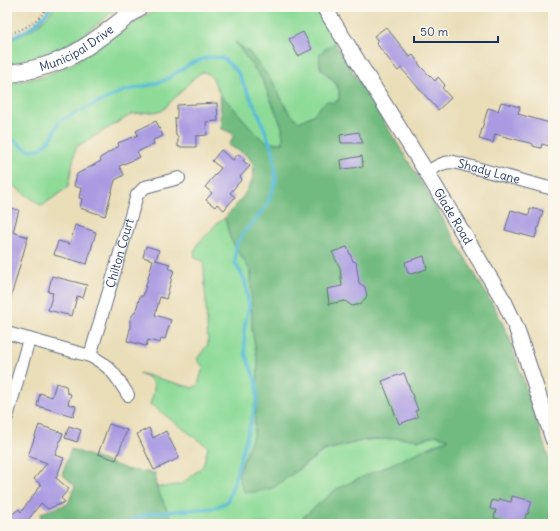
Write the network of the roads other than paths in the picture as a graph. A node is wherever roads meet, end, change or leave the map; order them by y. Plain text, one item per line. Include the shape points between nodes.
1 (139, 7) edge
2 (324, 7) edge
3 (7, 74) edge
4 (427, 173) junction
5 (179, 178) dead end
6 (553, 189) edge
7 (7, 333) edge
8 (29, 339) junction
9 (95, 358) junction
10 (128, 395) dead end
11 (7, 417) edge
12 (553, 439) edge

1 - 3 main road, Municipal Drive via 74,54 42,67
2 - 4 street, Glade Road
4 - 6 street, Shady Lane via 439,164 454,162
4 - 12 street, Glade Road via 516,327
5 - 9 street, Chilton Court via 145,188 136,195
7 - 8 street
8 - 9 street
8 - 11 street
9 - 10 street via 116,376

